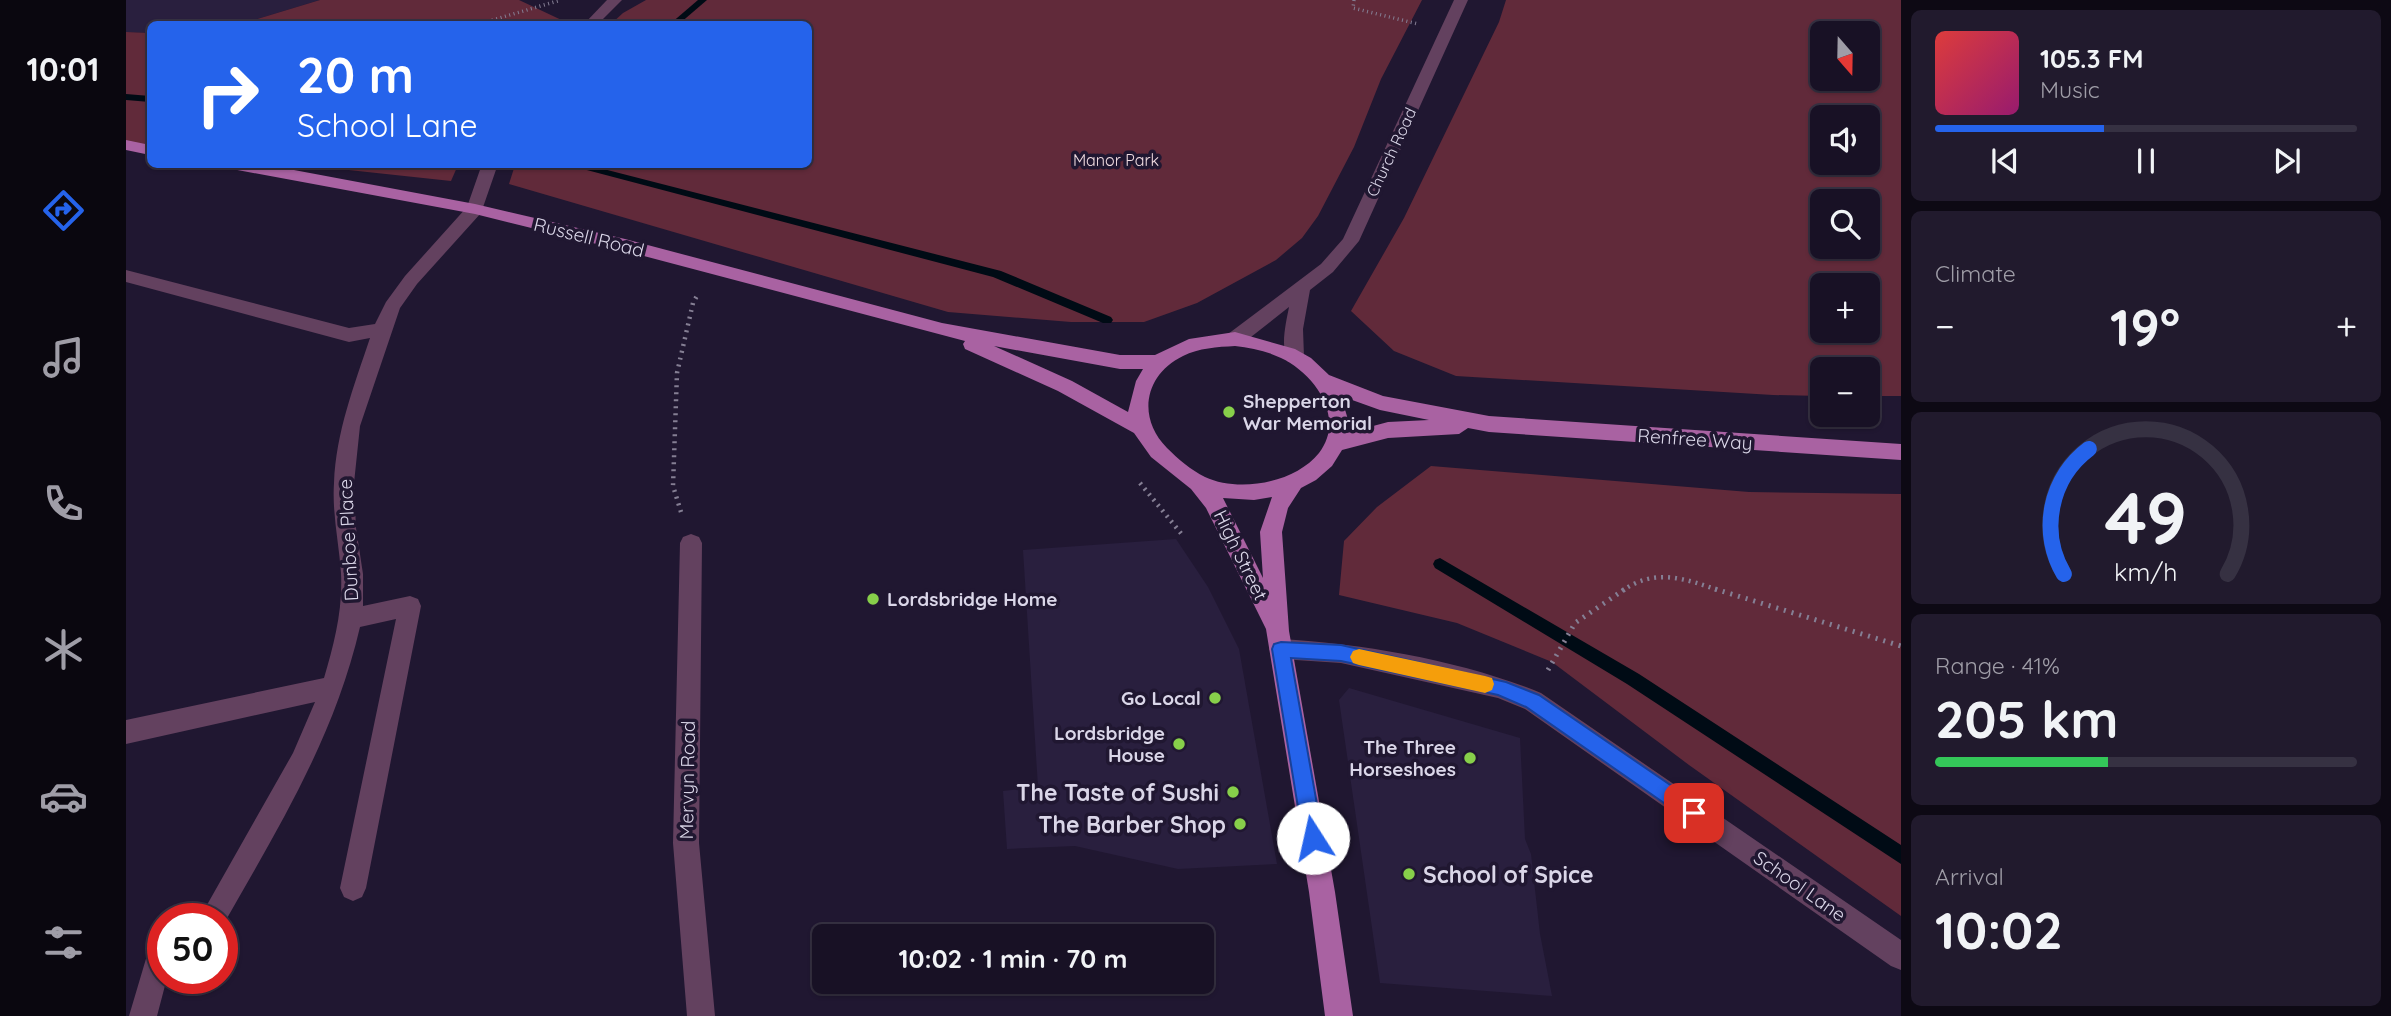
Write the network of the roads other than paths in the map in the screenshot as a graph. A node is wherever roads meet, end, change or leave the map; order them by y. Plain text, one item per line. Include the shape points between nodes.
1 (615, 0) edge
2 (1461, 0) edge
3 (594, 21) edge
4 (126, 145) edge
5 (147, 148) edge
6 (254, 168) edge
7 (489, 168) edge
8 (475, 209) junction
9 (126, 276) edge
10 (1301, 290) junction
11 (382, 330) junction
12 (942, 330) junction
13 (1235, 339) junction
14 (1295, 357) junction
15 (1158, 362) junction
16 (1321, 380) junction
17 (1489, 424) junction
18 (1140, 427) junction
19 (1336, 443) junction
20 (1901, 452) edge
21 (1198, 483) junction
22 (1292, 485) junction
23 (691, 543) road end
24 (351, 620) junction
25 (1279, 640) junction
26 (333, 687) junction
27 (126, 732) edge
28 (352, 888) dead end
29 (221, 903) edge
30 (1901, 956) edge
31 (149, 994) edge
32 (143, 1016) edge
33 (701, 1016) edge
34 (1339, 1016) edge

1 - 3 street
2 - 10 street, Church Road via 1350,241
4 - 5 main road
6 - 8 main road, Russell Road
7 - 8 street
8 - 11 street, Dunboe Place via 411,280
8 - 12 main road, Russell Road
9 - 11 street via 349,335
10 - 13 street, Church Road
10 - 14 street
11 - 24 street, Dunboe Place via 350,426 344,483
12 - 15 main road, Russell Road via 1120,362
12 - 18 main road, Russell Road via 1065,386
13 - 14 main road
13 - 15 main road via 1183,347
14 - 16 main road
15 - 18 main road via 1143,381
16 - 17 main road, Renfree Way via 1380,403
16 - 19 main road via 1334,400 1340,422
17 - 19 main road, Renfree Way via 1388,430
17 - 20 main road, Renfree Way
18 - 21 main road via 1174,466
19 - 22 main road via 1327,460
21 - 22 main road via 1260,491
21 - 25 main road, High Street via 1214,502
22 - 25 main road, High Street via 1278,505 1271,532
23 - 33 street, Mervyn Road via 685,842
24 - 26 street, Dunboe Place
24 - 28 street via 410,606
25 - 30 street, School Lane via 1499,687 1533,701
25 - 34 main road, High Street
26 - 27 street
26 - 29 street, Dunboe Place via 302,761
31 - 32 street

